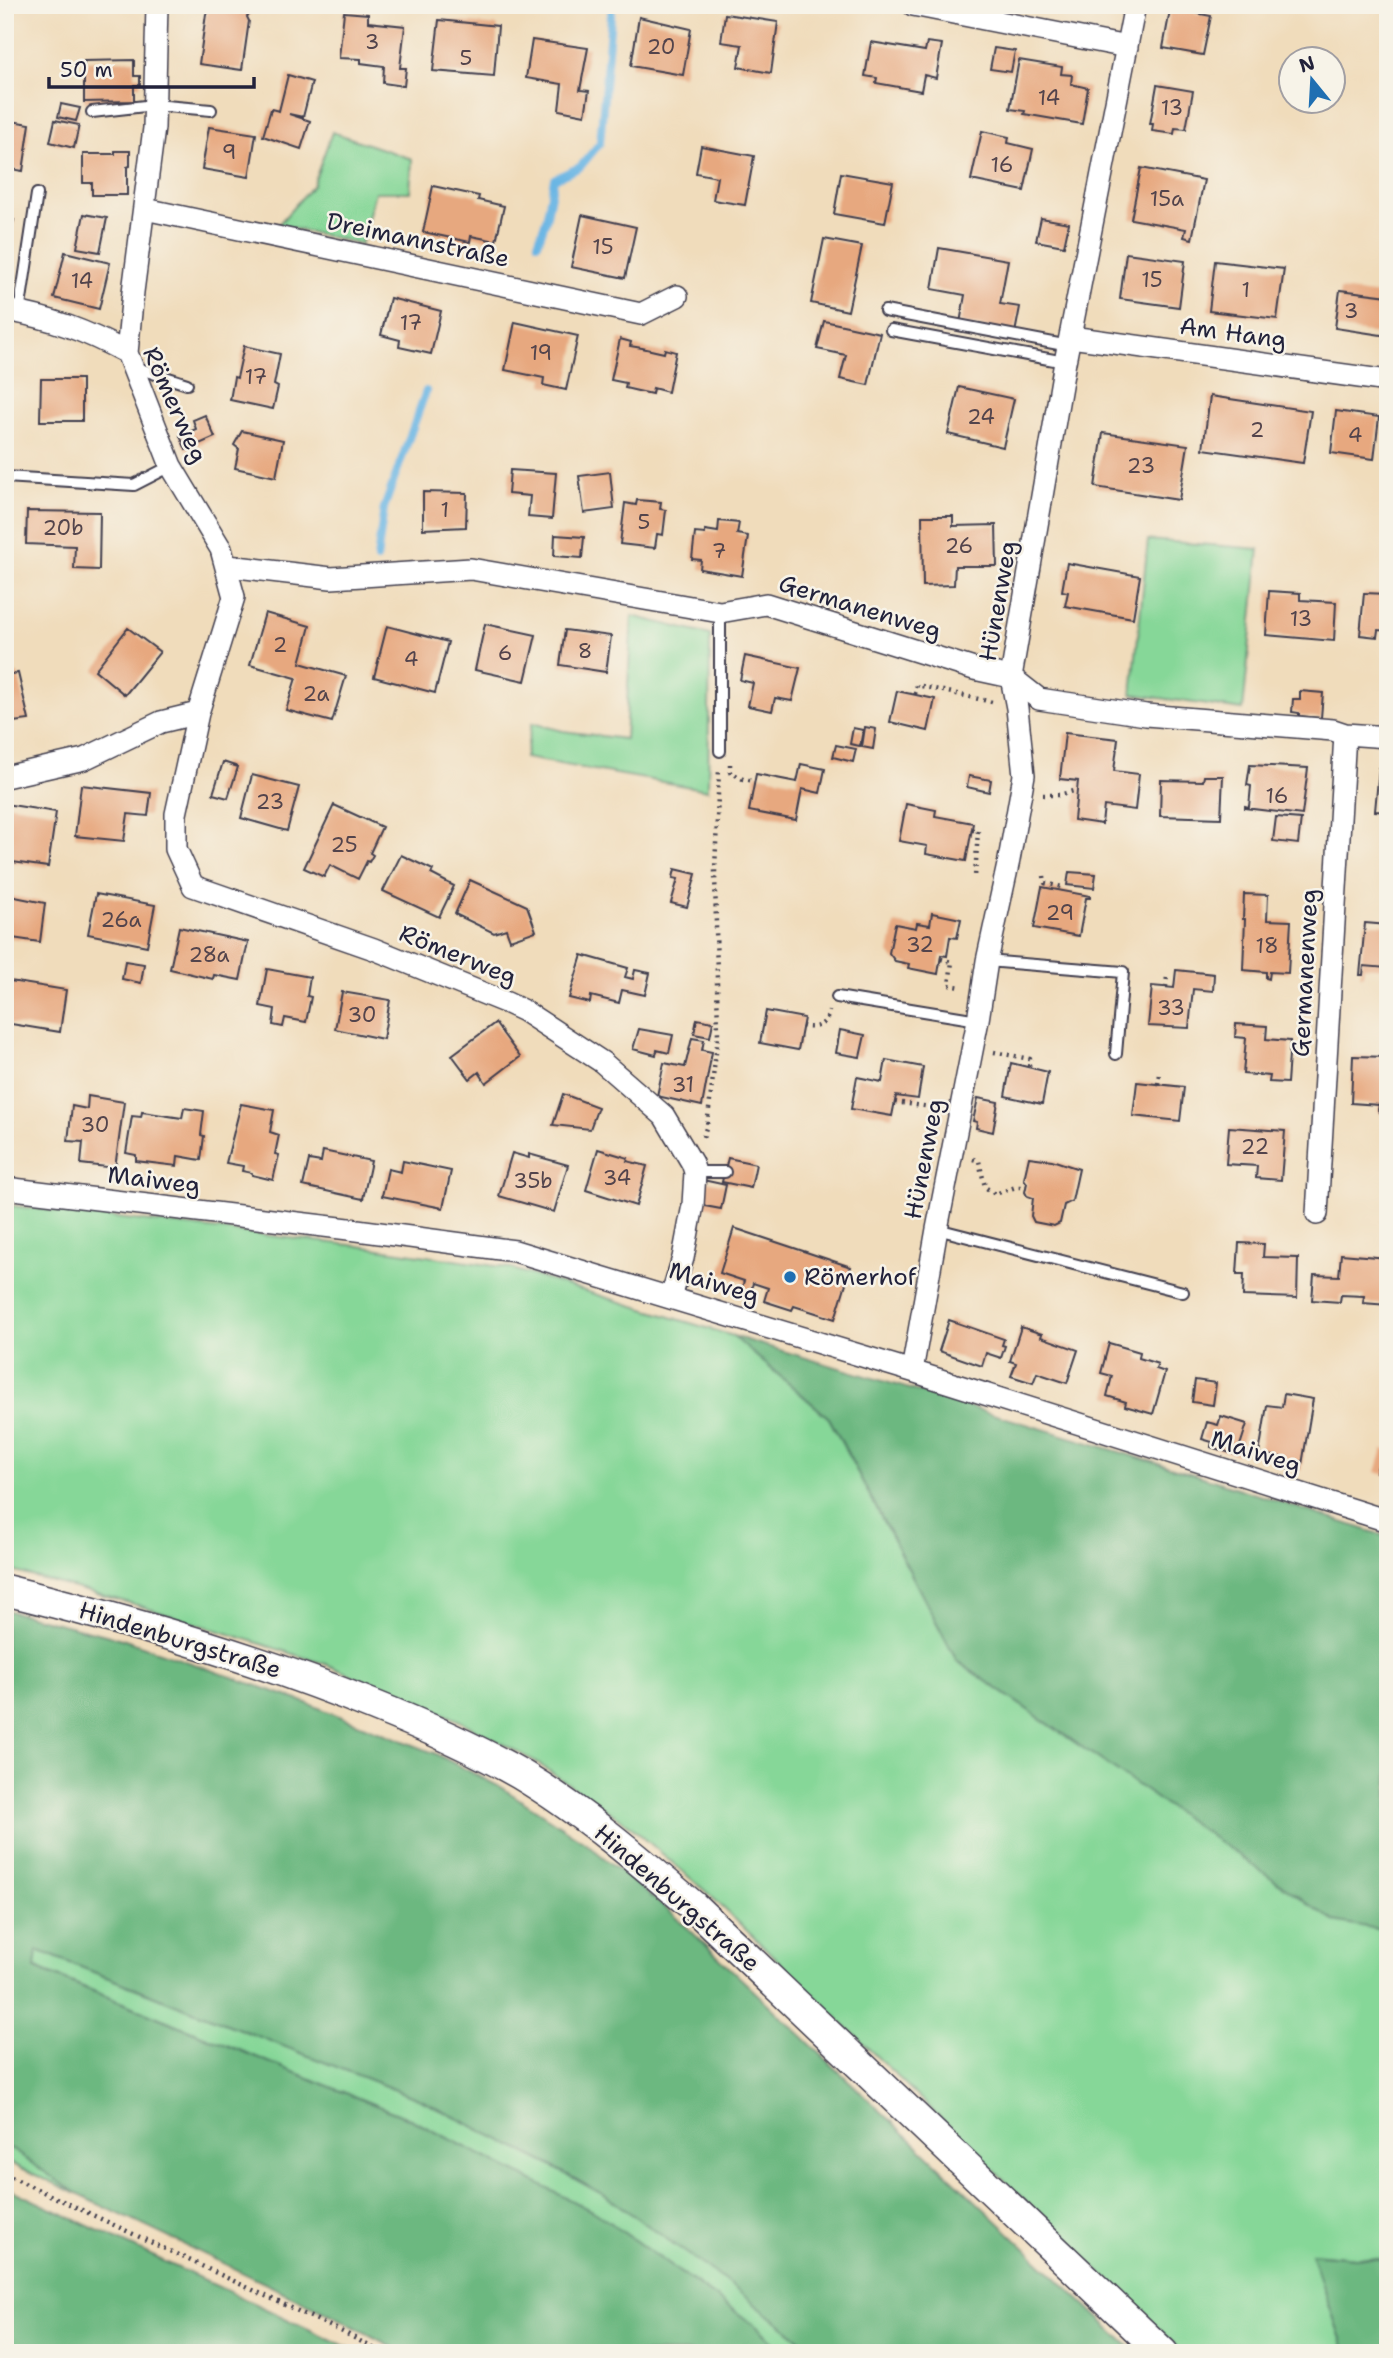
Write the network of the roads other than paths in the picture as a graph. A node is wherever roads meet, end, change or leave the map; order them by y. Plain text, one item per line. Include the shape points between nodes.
1 (157, 5) edge
2 (913, 5) edge
3 (1135, 5) edge
4 (1127, 47) junction
5 (154, 105) junction
6 (211, 110) dead end
7 (92, 112) dead end
8 (37, 194) dead end
9 (145, 209) junction
10 (677, 296) dead end
11 (12, 311) edge
12 (885, 311) dead end
13 (891, 330) dead end
14 (1068, 348) junction
15 (130, 360) junction
16 (1388, 381) edge
17 (187, 384) dead end
18 (170, 466) junction
19 (5, 477) edge
20 (228, 566) junction
21 (720, 612) junction
22 (1011, 677) junction
23 (198, 713) junction
24 (1345, 734) junction
25 (1388, 737) edge
26 (724, 752) road end
27 (5, 777) edge
28 (987, 961) junction
29 (833, 1002) road end
30 (978, 1020) junction
31 (1116, 1054) dead end
32 (693, 1167) junction
33 (725, 1172) dead end
34 (5, 1188) edge
35 (1317, 1214) dead end
36 (937, 1229) junction
37 (1183, 1292) dead end
38 (671, 1297) junction
39 (912, 1371) junction
40 (1388, 1521) edge
41 (5, 1590) edge
42 (1163, 2353) edge

1 - 5 street
2 - 4 street
3 - 4 street, Hünenweg
4 - 14 street, Hünenweg
5 - 6 lane
5 - 7 lane
5 - 9 street
8 - 11 lane
9 - 10 street, Dreimannstraße via 641,314
9 - 15 street via 133,292
11 - 15 street, Römerweg via 90,332
12 - 14 lane
13 - 14 lane
14 - 16 street, Am Hang
14 - 22 street, Hünenweg
15 - 17 lane
15 - 18 street, Römerweg
18 - 19 lane via 134,485
18 - 20 street, Römerweg
20 - 21 street, Germanenweg via 331,578 471,569
20 - 23 street, Römerweg via 234,597
21 - 22 street, Germanenweg via 766,604
21 - 26 lane
22 - 24 street, Germanenweg via 1039,699 1146,715
22 - 28 street, Hünenweg via 1024,775
23 - 27 street via 162,722 84,759
23 - 32 street, Römerweg via 176,814 176,849 193,886 374,949 524,1011 603,1062 664,1116
24 - 25 street, Germanenweg
24 - 35 street, Germanenweg
28 - 30 street, Hünenweg
28 - 31 lane via 1123,972
29 - 30 lane
30 - 36 street, Hünenweg
32 - 33 lane
32 - 38 street via 698,1202
34 - 38 street, Maiweg via 515,1251
36 - 37 lane
36 - 39 street, Hünenweg
38 - 39 street, Maiweg
39 - 40 street, Maiweg
41 - 42 main road, Hindenburgstraße via 130,1622 311,1680 448,1736 521,1775 618,1841 693,1906

